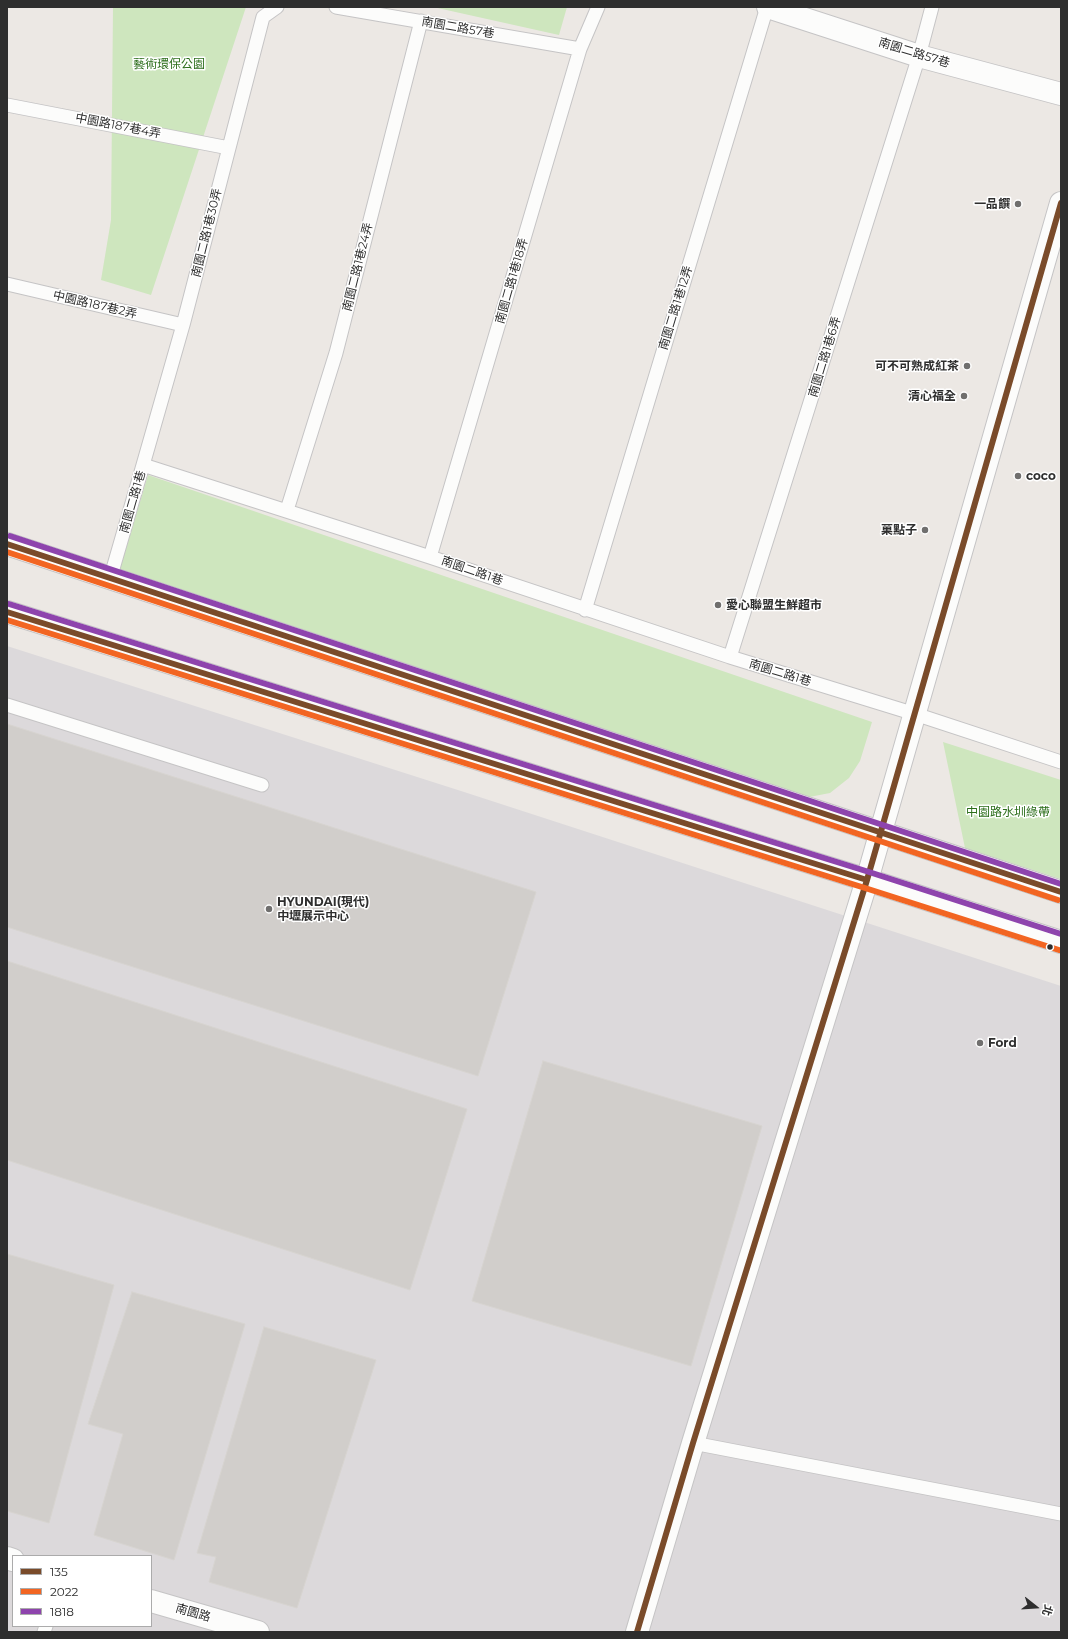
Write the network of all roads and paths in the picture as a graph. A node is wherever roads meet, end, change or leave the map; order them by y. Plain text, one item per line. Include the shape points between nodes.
1 (278, 7) edge
2 (336, 7) edge
3 (598, 7) edge
4 (768, 7) edge
5 (932, 7) edge
6 (421, 22) junction
7 (580, 49) junction
8 (919, 56) junction
9 (1061, 94) edge
10 (7, 105) edge
11 (229, 148) junction
12 (1061, 203) edge
13 (7, 284) edge
14 (183, 325) junction
15 (143, 465) junction
16 (287, 510) junction
17 (7, 544) edge
18 (430, 557) junction
19 (110, 579) junction
20 (585, 610) junction
21 (7, 612) edge
22 (730, 657) junction
23 (7, 705) edge
24 (915, 714) junction
25 (1061, 762) edge
26 (262, 785) dead end
27 (880, 833) junction
28 (867, 880) junction
29 (1061, 892) edge
30 (1061, 942) edge
31 (693, 1443) junction
32 (1061, 1514) edge
33 (152, 1601) edge
34 (258, 1632) edge
35 (637, 1632) edge

1 - 11 lane, 南園二路1巷30弄 via 263,17
2 - 6 lane, 南園二路57巷
3 - 7 lane, 南園二路1巷18弄
4 - 8 main road, 南園二路57巷
4 - 20 lane, 南園二路1巷12弄
5 - 8 lane, 南園二路1巷6弄
6 - 7 lane, 南園二路57巷
6 - 16 lane, 南園二路1巷24弄 via 336,353
7 - 18 lane, 南園二路1巷18弄
8 - 9 main road, 南園二路57巷
8 - 22 lane, 南園二路1巷6弄
10 - 11 lane, 中園路187巷4弄
11 - 14 lane, 南園二路1巷30弄
12 - 24 main road
13 - 14 lane, 中園路187巷2弄
14 - 15 lane, 南園二路1巷30弄
15 - 16 lane, 南園二路1巷
15 - 19 lane, 南園二路1巷
16 - 18 lane, 南園二路1巷
17 - 19 main road
18 - 20 lane, 南園二路1巷
19 - 27 main road
20 - 22 lane, 南園二路1巷
21 - 28 main road
22 - 24 lane, 南園二路1巷
23 - 26 lane
24 - 25 lane, 南園二路1巷
24 - 27 main road
27 - 28 main road
27 - 29 main road
28 - 30 main road
28 - 31 main road
31 - 32 lane
31 - 35 main road
33 - 34 main road, 南園路

